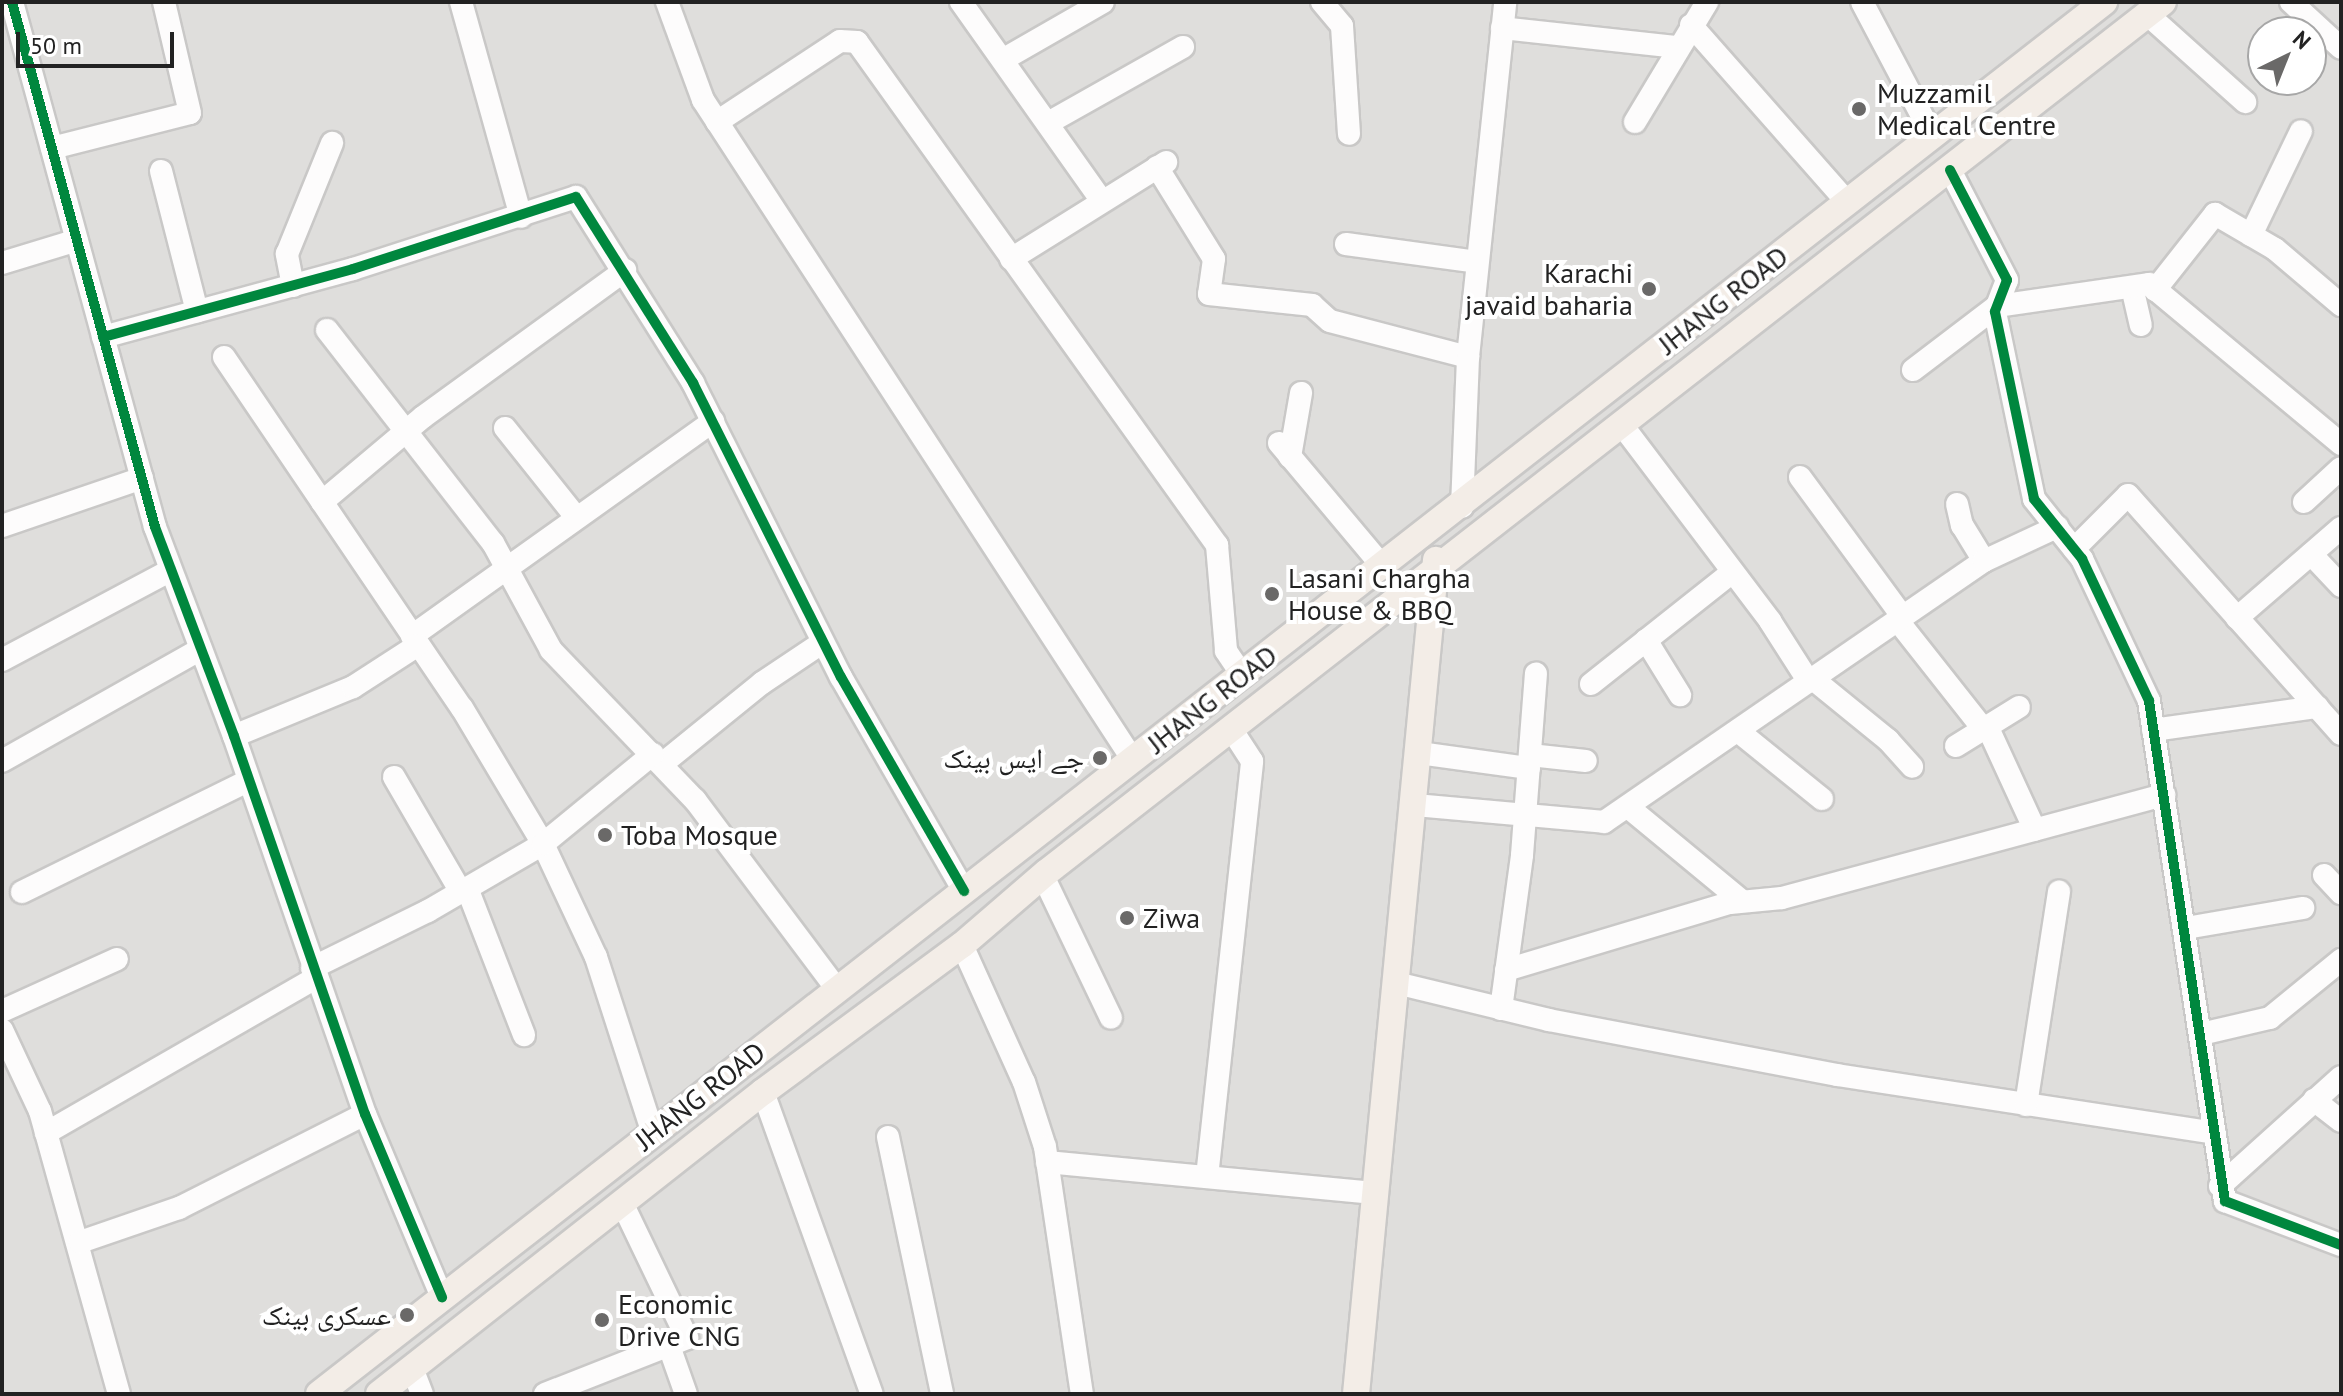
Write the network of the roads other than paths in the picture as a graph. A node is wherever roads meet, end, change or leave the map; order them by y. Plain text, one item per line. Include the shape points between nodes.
1 (12, 2) edge
2 (164, 2) edge
3 (461, 2) edge
4 (667, 2) edge
5 (961, 2) edge
6 (1103, 2) edge
7 (1322, 2) edge
8 (1505, 2) edge
9 (1707, 2) edge
10 (1862, 2) edge
11 (2104, 2) edge
12 (2291, 2) edge
13 (2155, 8) edge
14 (1691, 25) junction
15 (1502, 28) junction
16 (1183, 47) dead end
17 (1676, 47) junction
18 (2341, 48) edge
19 (1004, 59) junction
20 (2245, 102) dead end
21 (717, 122) junction
22 (1635, 122) dead end
23 (1048, 123) junction
24 (2301, 131) dead end
25 (1349, 134) dead end
26 (1932, 135) junction
27 (332, 143) dead end
28 (52, 148) junction
29 (1950, 170) junction
30 (161, 171) dead end
31 (1102, 201) junction
32 (1847, 202) junction
33 (521, 217) junction
34 (2251, 235) junction
35 (77, 240) junction
36 (1346, 244) dead end
37 (1011, 259) junction
38 (1477, 262) junction
39 (2, 263) edge
40 (625, 270) junction
41 (293, 286) junction
42 (2132, 287) junction
43 (2155, 290) junction
44 (2341, 305) edge
45 (1997, 306) junction
46 (197, 311) junction
47 (2141, 325) dead end
48 (327, 330) dead end
49 (103, 337) junction
50 (224, 357) dead end
51 (1468, 357) junction
52 (1913, 370) dead end
53 (1301, 393) dead end
54 (713, 421) junction
55 (1622, 425) junction
56 (505, 428) dead end
57 (404, 433) junction
58 (2341, 444) edge
59 (2341, 468) edge
60 (1800, 477) dead end
61 (142, 478) junction
62 (322, 502) junction
63 (2304, 502) dead end
64 (1957, 504) dead end
65 (1462, 507) junction
66 (576, 517) junction
67 (1439, 525) junction
68 (2, 526) edge
69 (2057, 527) junction
70 (2341, 528) edge
71 (2074, 549) junction
72 (2311, 554) junction
73 (1984, 561) junction
74 (506, 566) junction
75 (1383, 567) junction
76 (1436, 569) junction
77 (171, 570) junction
78 (1731, 573) junction
79 (2341, 586) edge
80 (2237, 618) junction
81 (1900, 619) junction
82 (415, 640) junction
83 (1646, 640) junction
84 (823, 642) junction
85 (201, 649) junction
86 (2, 660) edge
87 (1536, 674) dead end
88 (1243, 676) junction
89 (1811, 680) junction
90 (1591, 684) dead end
91 (1680, 695) dead end
92 (2019, 707) dead end
93 (2317, 707) junction
94 (1231, 729) junction
95 (1986, 729) junction
96 (2153, 730) junction
97 (1738, 731) junction
98 (2341, 734) edge
99 (234, 736) junction
100 (1956, 746) dead end
101 (1419, 753) junction
102 (658, 759) junction
103 (1133, 760) junction
104 (2, 761) edge
105 (1530, 761) junction
106 (1586, 761) dead end
107 (1912, 767) dead end
108 (394, 777) dead end
109 (248, 781) junction
110 (2164, 795) junction
111 (1822, 799) dead end
112 (1415, 805) junction
113 (1628, 807) junction
114 (1526, 815) junction
115 (2035, 830) junction
116 (543, 844) junction
117 (2324, 875) dead end
118 (1043, 876) junction
119 (464, 890) junction
120 (964, 891) junction
121 (22, 892) dead end
122 (2059, 892) dead end
123 (2341, 893) edge
124 (1742, 901) junction
125 (2303, 908) dead end
126 (2186, 928) junction
127 (962, 945) junction
128 (117, 959) dead end
129 (2341, 960) edge
130 (1506, 970) junction
131 (314, 973) junction
132 (1396, 983) junction
133 (837, 989) junction
134 (1501, 1009) junction
135 (2, 1011) edge
136 (1111, 1018) dead end
137 (2, 1030) edge
138 (2201, 1034) junction
139 (524, 1035) dead end
140 (2341, 1077) edge
141 (763, 1092) junction
142 (2314, 1100) junction
143 (2026, 1105) junction
144 (365, 1114) junction
145 (2341, 1121) edge
146 (46, 1133) junction
147 (653, 1133) junction
148 (2215, 1133) junction
149 (888, 1137) dead end
150 (1047, 1162) junction
151 (1207, 1177) junction
152 (2220, 1186) junction
153 (1377, 1193) junction
154 (622, 1203) junction
155 (80, 1242) junction
156 (2341, 1245) edge
157 (442, 1297) junction
158 (669, 1346) junction
159 (412, 1368) junction
160 (119, 1394) edge
161 (319, 1394) edge
162 (379, 1394) edge
163 (422, 1394) edge
164 (545, 1394) edge
165 (686, 1394) edge
166 (872, 1394) edge
167 (942, 1394) edge
168 (1082, 1394) edge
169 (1356, 1394) edge

1 - 28 street
2 - 28 street via 190,113
3 - 33 street
4 - 21 street via 689,70
5 - 19 street
6 - 19 street
7 - 25 street via 1342,26
8 - 15 street
9 - 14 street
10 - 26 street
11 - 26 main road, JHANG ROAD
12 - 18 street
13 - 20 street
13 - 29 main road, JHANG ROAD
14 - 17 street
14 - 32 street
15 - 17 street
15 - 38 street
16 - 23 street
17 - 22 street
19 - 23 street
21 - 37 street via 840,41 857,42
21 - 103 street
23 - 31 street
24 - 34 street
26 - 32 main road, JHANG ROAD
27 - 41 street via 287,254
28 - 35 street
29 - 45 street via 2007,280
29 - 55 main road, JHANG ROAD
30 - 46 street
31 - 37 street
31 - 51 street via 1161,165 1214,259 1209,294 1312,305 1330,321
32 - 65 main road, JHANG ROAD
33 - 40 street via 576,197
33 - 41 street
34 - 43 street via 2215,214
34 - 44 street
35 - 39 street
35 - 49 street
36 - 38 street
37 - 88 street via 1217,545 1226,651
38 - 51 street
40 - 54 street
40 - 57 street
41 - 46 street
42 - 43 street via 2149,284
42 - 45 street
42 - 47 street
43 - 58 street
45 - 52 street
45 - 69 street via 2034,499
46 - 49 street
48 - 57 street
49 - 61 street
50 - 62 street
51 - 65 street
53 - 75 street via 1284,450
54 - 66 street
54 - 84 street
55 - 76 main road, JHANG ROAD
55 - 78 street
56 - 66 street
57 - 62 street
57 - 74 street
59 - 63 street
60 - 81 street
61 - 68 street
61 - 77 street
62 - 82 street
64 - 73 street via 1962,525
65 - 67 main road, JHANG ROAD
66 - 74 street
67 - 75 main road, JHANG ROAD
67 - 76 main road
69 - 71 street
69 - 73 street
70 - 72 street
71 - 80 street via 2128,495
71 - 96 street via 2149,701
72 - 79 street
72 - 80 street
73 - 81 street
74 - 82 street
74 - 102 street via 551,650
75 - 88 main road, JHANG ROAD
76 - 94 main road, JHANG ROAD
76 - 101 main road
77 - 85 street
77 - 86 street
78 - 83 street
78 - 89 street
80 - 93 street
81 - 89 street
81 - 95 street
82 - 99 street via 353,687
82 - 116 street
83 - 90 street
83 - 91 street
84 - 102 street
84 - 120 street
85 - 99 street
85 - 104 street
87 - 105 street
88 - 103 main road, JHANG ROAD
89 - 97 street
89 - 107 street via 1888,740
92 - 95 street
93 - 96 street
93 - 98 street
94 - 118 main road, JHANG ROAD
94 - 151 street via 1252,761
95 - 100 street
95 - 115 street
96 - 110 street
97 - 111 street
97 - 113 street
99 - 109 street
101 - 105 street
101 - 112 main road
102 - 116 street
102 - 133 street
103 - 120 main road, JHANG ROAD
105 - 106 street
105 - 114 street
108 - 119 street
109 - 121 street
109 - 131 street
110 - 115 street
110 - 126 street
112 - 114 street
112 - 132 main road
113 - 114 street via 1604,822
113 - 124 street
114 - 130 street
115 - 124 street via 1782,898
116 - 119 street
116 - 147 street via 596,957
117 - 123 street
118 - 127 main road, JHANG ROAD
118 - 136 street
119 - 131 street
119 - 139 street
120 - 133 main road, JHANG ROAD
122 - 143 street
124 - 130 street
125 - 126 street
126 - 138 street
127 - 141 main road, JHANG ROAD
127 - 150 street via 1024,1082
128 - 135 street
129 - 138 street via 2270,1018
130 - 134 street
131 - 144 street
131 - 146 street
132 - 134 street
132 - 153 main road
133 - 147 main road, JHANG ROAD
134 - 143 street via 1837,1075
137 - 146 street
138 - 148 street
140 - 142 street
141 - 154 main road, JHANG ROAD
141 - 166 street
142 - 145 street
142 - 152 street
143 - 148 street
144 - 155 street via 179,1208
144 - 157 street
146 - 155 street
147 - 157 main road, JHANG ROAD
148 - 152 street
149 - 167 street
150 - 151 street
150 - 168 street
151 - 153 street
152 - 156 street via 2232,1208
153 - 169 main road
154 - 158 street via 687,1338
154 - 159 main road, JHANG ROAD
155 - 160 street
157 - 161 main road, JHANG ROAD
158 - 164 street
158 - 165 street
159 - 162 main road, JHANG ROAD
159 - 163 street

